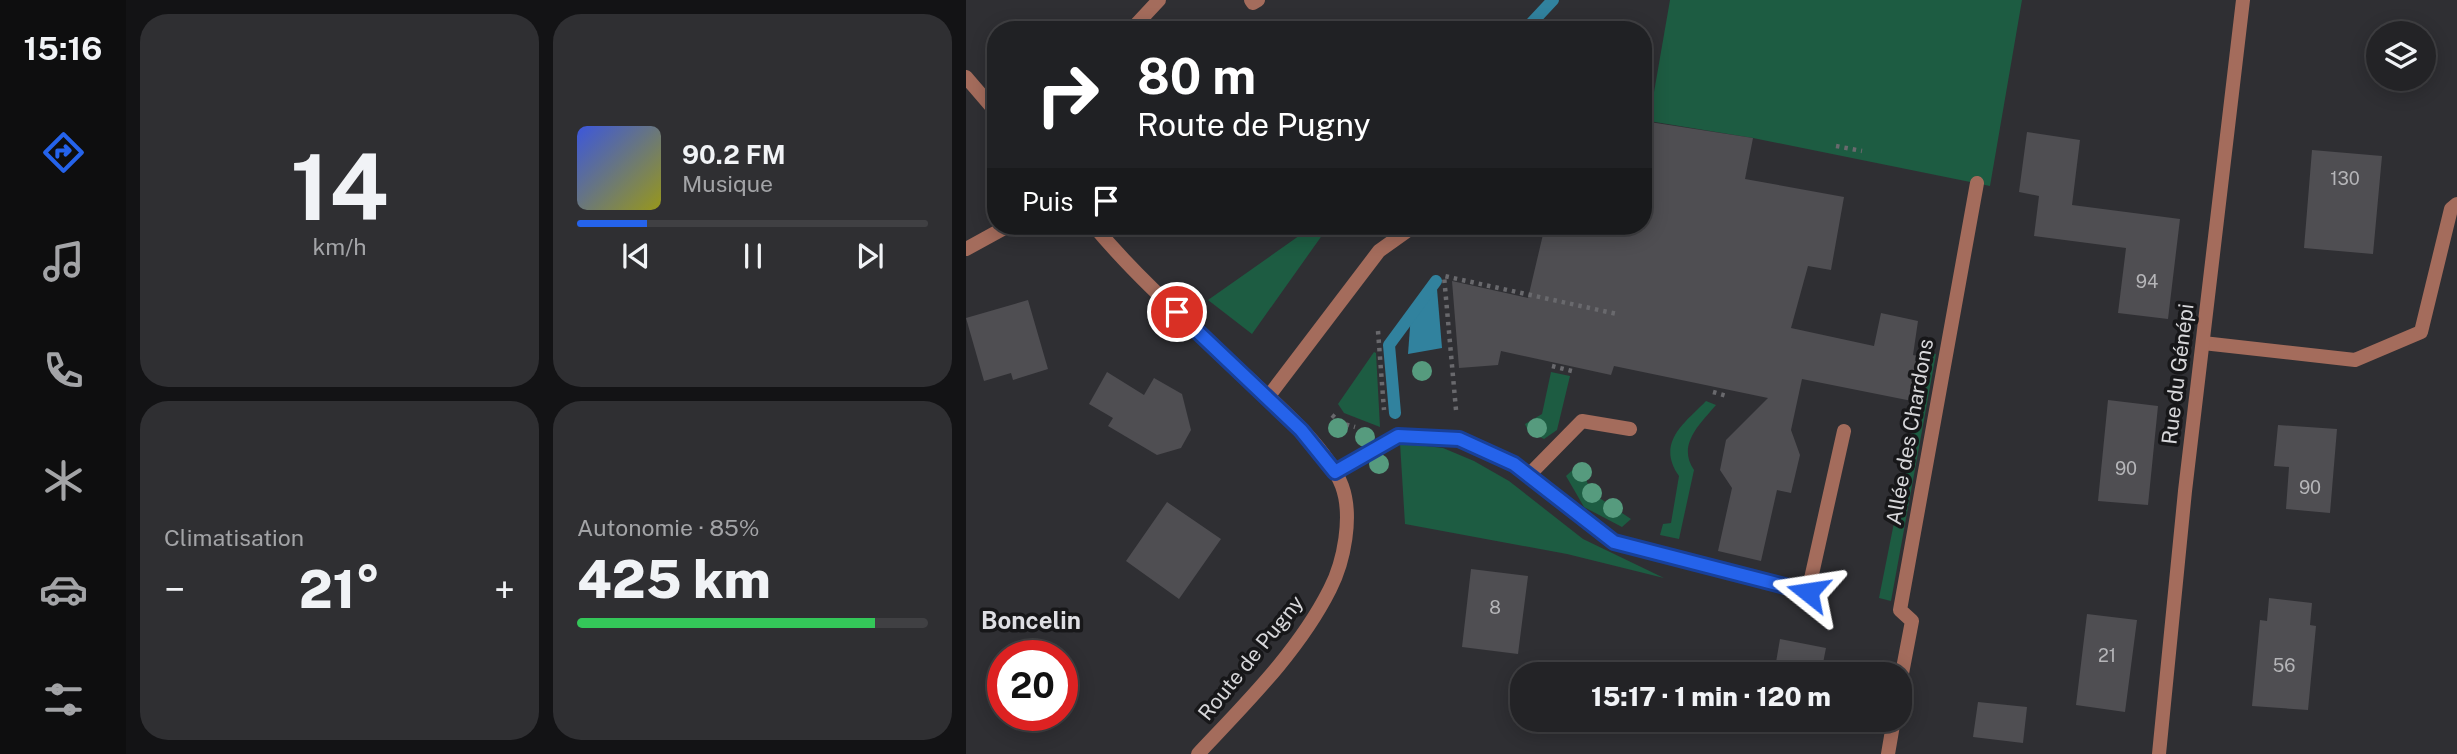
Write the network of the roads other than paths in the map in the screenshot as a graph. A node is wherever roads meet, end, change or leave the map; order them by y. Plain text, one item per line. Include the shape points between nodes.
1 (1159, 0) edge
2 (1251, 0) edge
3 (1258, 0) edge
4 (2242, 0) edge
5 (1139, 21) edge
6 (966, 77) edge
7 (987, 102) edge
8 (1978, 183) dead end
9 (2457, 204) edge
10 (992, 235) edge
11 (1102, 235) edge
12 (1402, 235) edge
13 (966, 249) edge
14 (2203, 343) junction
15 (1268, 397) junction
16 (1630, 429) dead end
17 (1844, 431) dead end
18 (1335, 472) junction
19 (1528, 476) junction
20 (1904, 662) edge
21 (1892, 732) edge
22 (1198, 754) edge
23 (1888, 754) edge
24 (2160, 754) edge

1 - 5 street
2 - 3 street
4 - 14 street, Rue du Génépi
6 - 7 street
8 - 20 street, Allée des Chardons via 1900,610 1912,621
9 - 14 street via 2451,209 2421,332 2355,360
10 - 13 street
11 - 15 street, Route de Pugny
12 - 15 street via 1380,251
14 - 24 street, Rue du Génépi
15 - 18 street, Route de Pugny
16 - 19 street via 1582,421
17 - 19 street via 1808,592 1614,542
18 - 19 street via 1392,433 1459,439 1514,464
18 - 22 street, Route de Pugny via 1347,508 1342,559 1331,587 1304,631 1251,698
21 - 23 street

